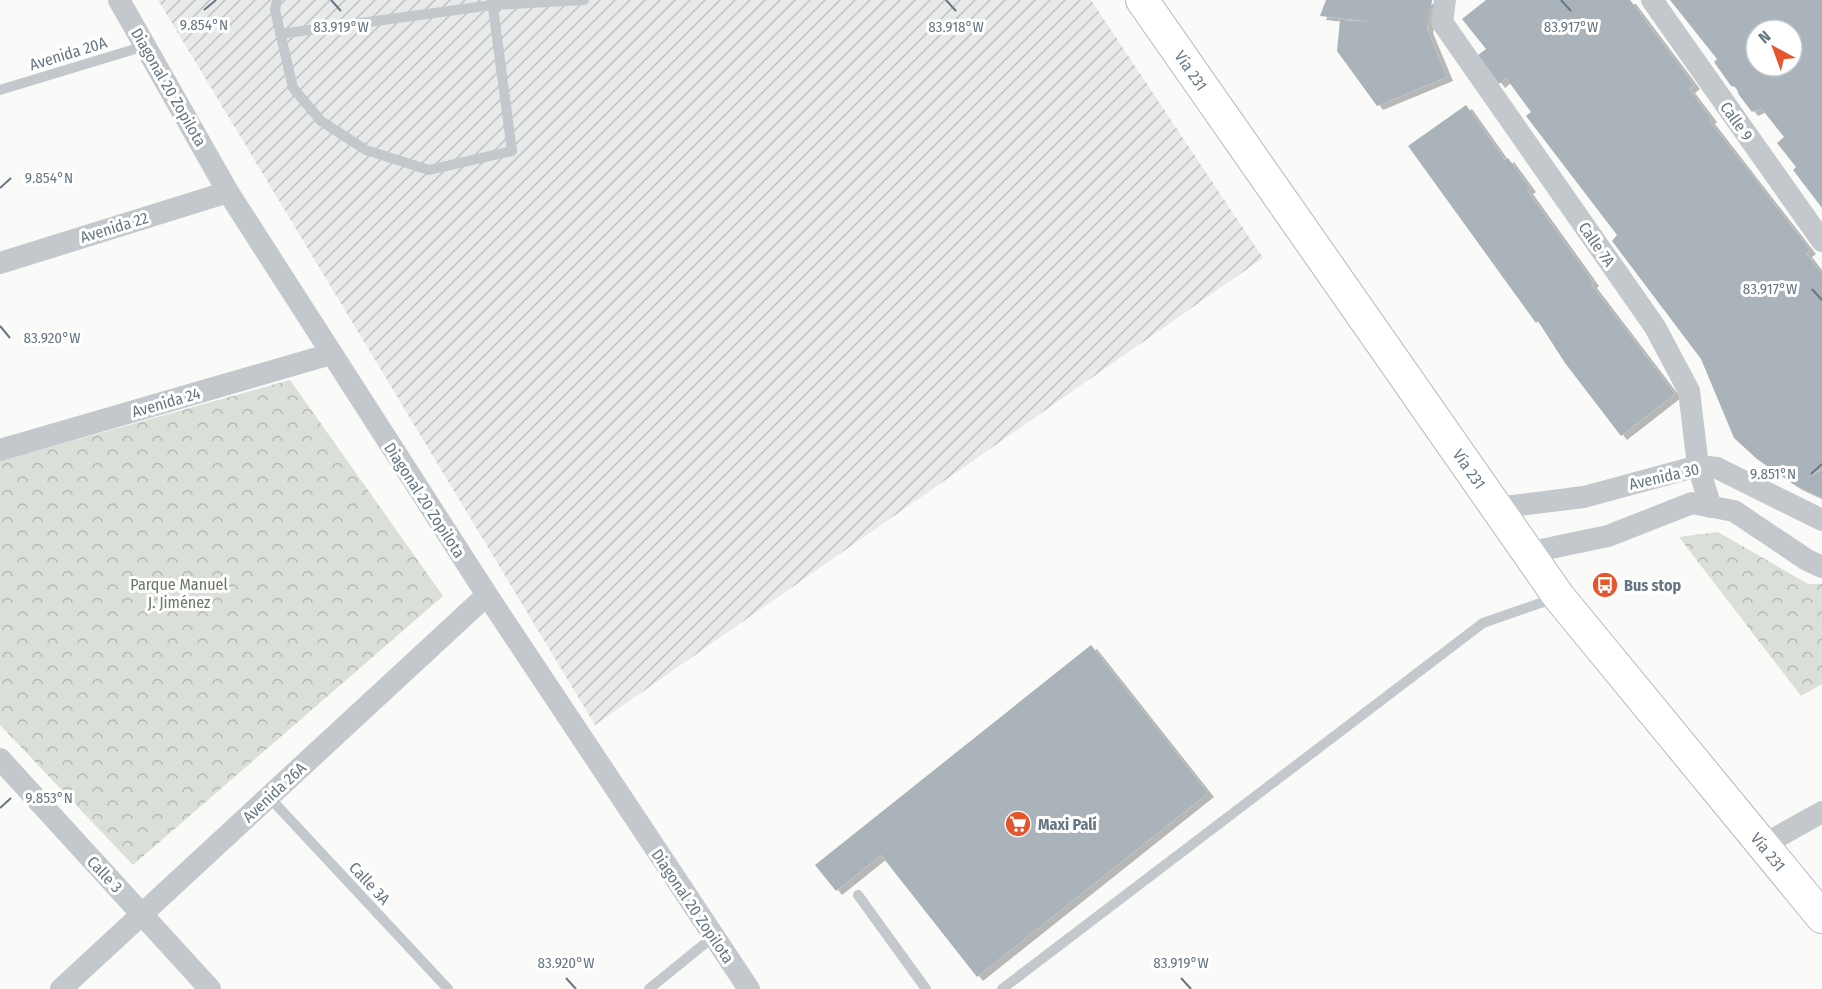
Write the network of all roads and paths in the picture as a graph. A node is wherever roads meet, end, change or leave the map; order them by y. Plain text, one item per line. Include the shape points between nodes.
1 (119, 0) edge
2 (277, 0) edge
3 (584, 0) edge
4 (1142, 0) edge
5 (1652, 0) edge
6 (1445, 1) edge
7 (493, 3) edge
8 (280, 34) junction
9 (145, 46) junction
10 (0, 90) edge
11 (228, 192) junction
12 (1822, 241) edge
13 (0, 263) edge
14 (331, 354) junction
15 (0, 450) edge
16 (1698, 466) junction
17 (1711, 507) junction
18 (1496, 508) junction
19 (1822, 520) edge
20 (1527, 553) junction
21 (1822, 567) edge
22 (487, 595) junction
23 (1558, 597) junction
24 (0, 759) edge
25 (269, 797) junction
26 (1822, 812) edge
27 (1763, 845) junction
28 (858, 895) dead end
29 (142, 914) junction
30 (1822, 917) edge
31 (713, 937) junction
32 (61, 989) edge
33 (210, 989) edge
34 (448, 989) edge
35 (649, 989) edge
36 (749, 989) edge
37 (926, 989) edge
38 (1002, 989) edge

1 - 9 street, Diagonal 20 Zopilota
2 - 8 lane
3 - 7 lane
4 - 18 main road, Vía 231
5 - 12 street, Calle 9
6 - 16 street, Calle 7A via 1442,22 1660,336 1689,391
7 - 8 lane
7 - 8 lane via 512,151 429,170 366,150 321,121 293,88
9 - 10 lane, Avenida 20A
9 - 11 street, Diagonal 20 Zopilota
11 - 13 street, Avenida 22
11 - 14 street, Diagonal 20 Zopilota
14 - 15 street, Avenida 24
14 - 22 street, Diagonal 20 Zopilota
16 - 17 street, Calle 7A
16 - 18 street, Avenida 30 via 1584,497
16 - 19 street, Avenida 30 via 1717,468
17 - 20 street, Avenida 30 via 1692,503 1608,536
17 - 21 street, Avenida 30 via 1734,511
18 - 20 main road, Vía 231
20 - 23 main road, Vía 231
22 - 25 street, Avenida 26A
22 - 31 street, Diagonal 20 Zopilota
23 - 27 main road, Vía 231
23 - 38 lane via 1483,623
24 - 29 street, Calle 3
25 - 29 street, Avenida 26A
25 - 34 lane, Calle 3A
26 - 27 street
27 - 30 main road, Vía 231
28 - 37 lane
29 - 32 street, Avenida 26A
29 - 33 street, Calle 3
31 - 35 lane
31 - 36 street, Diagonal 20 Zopilota

